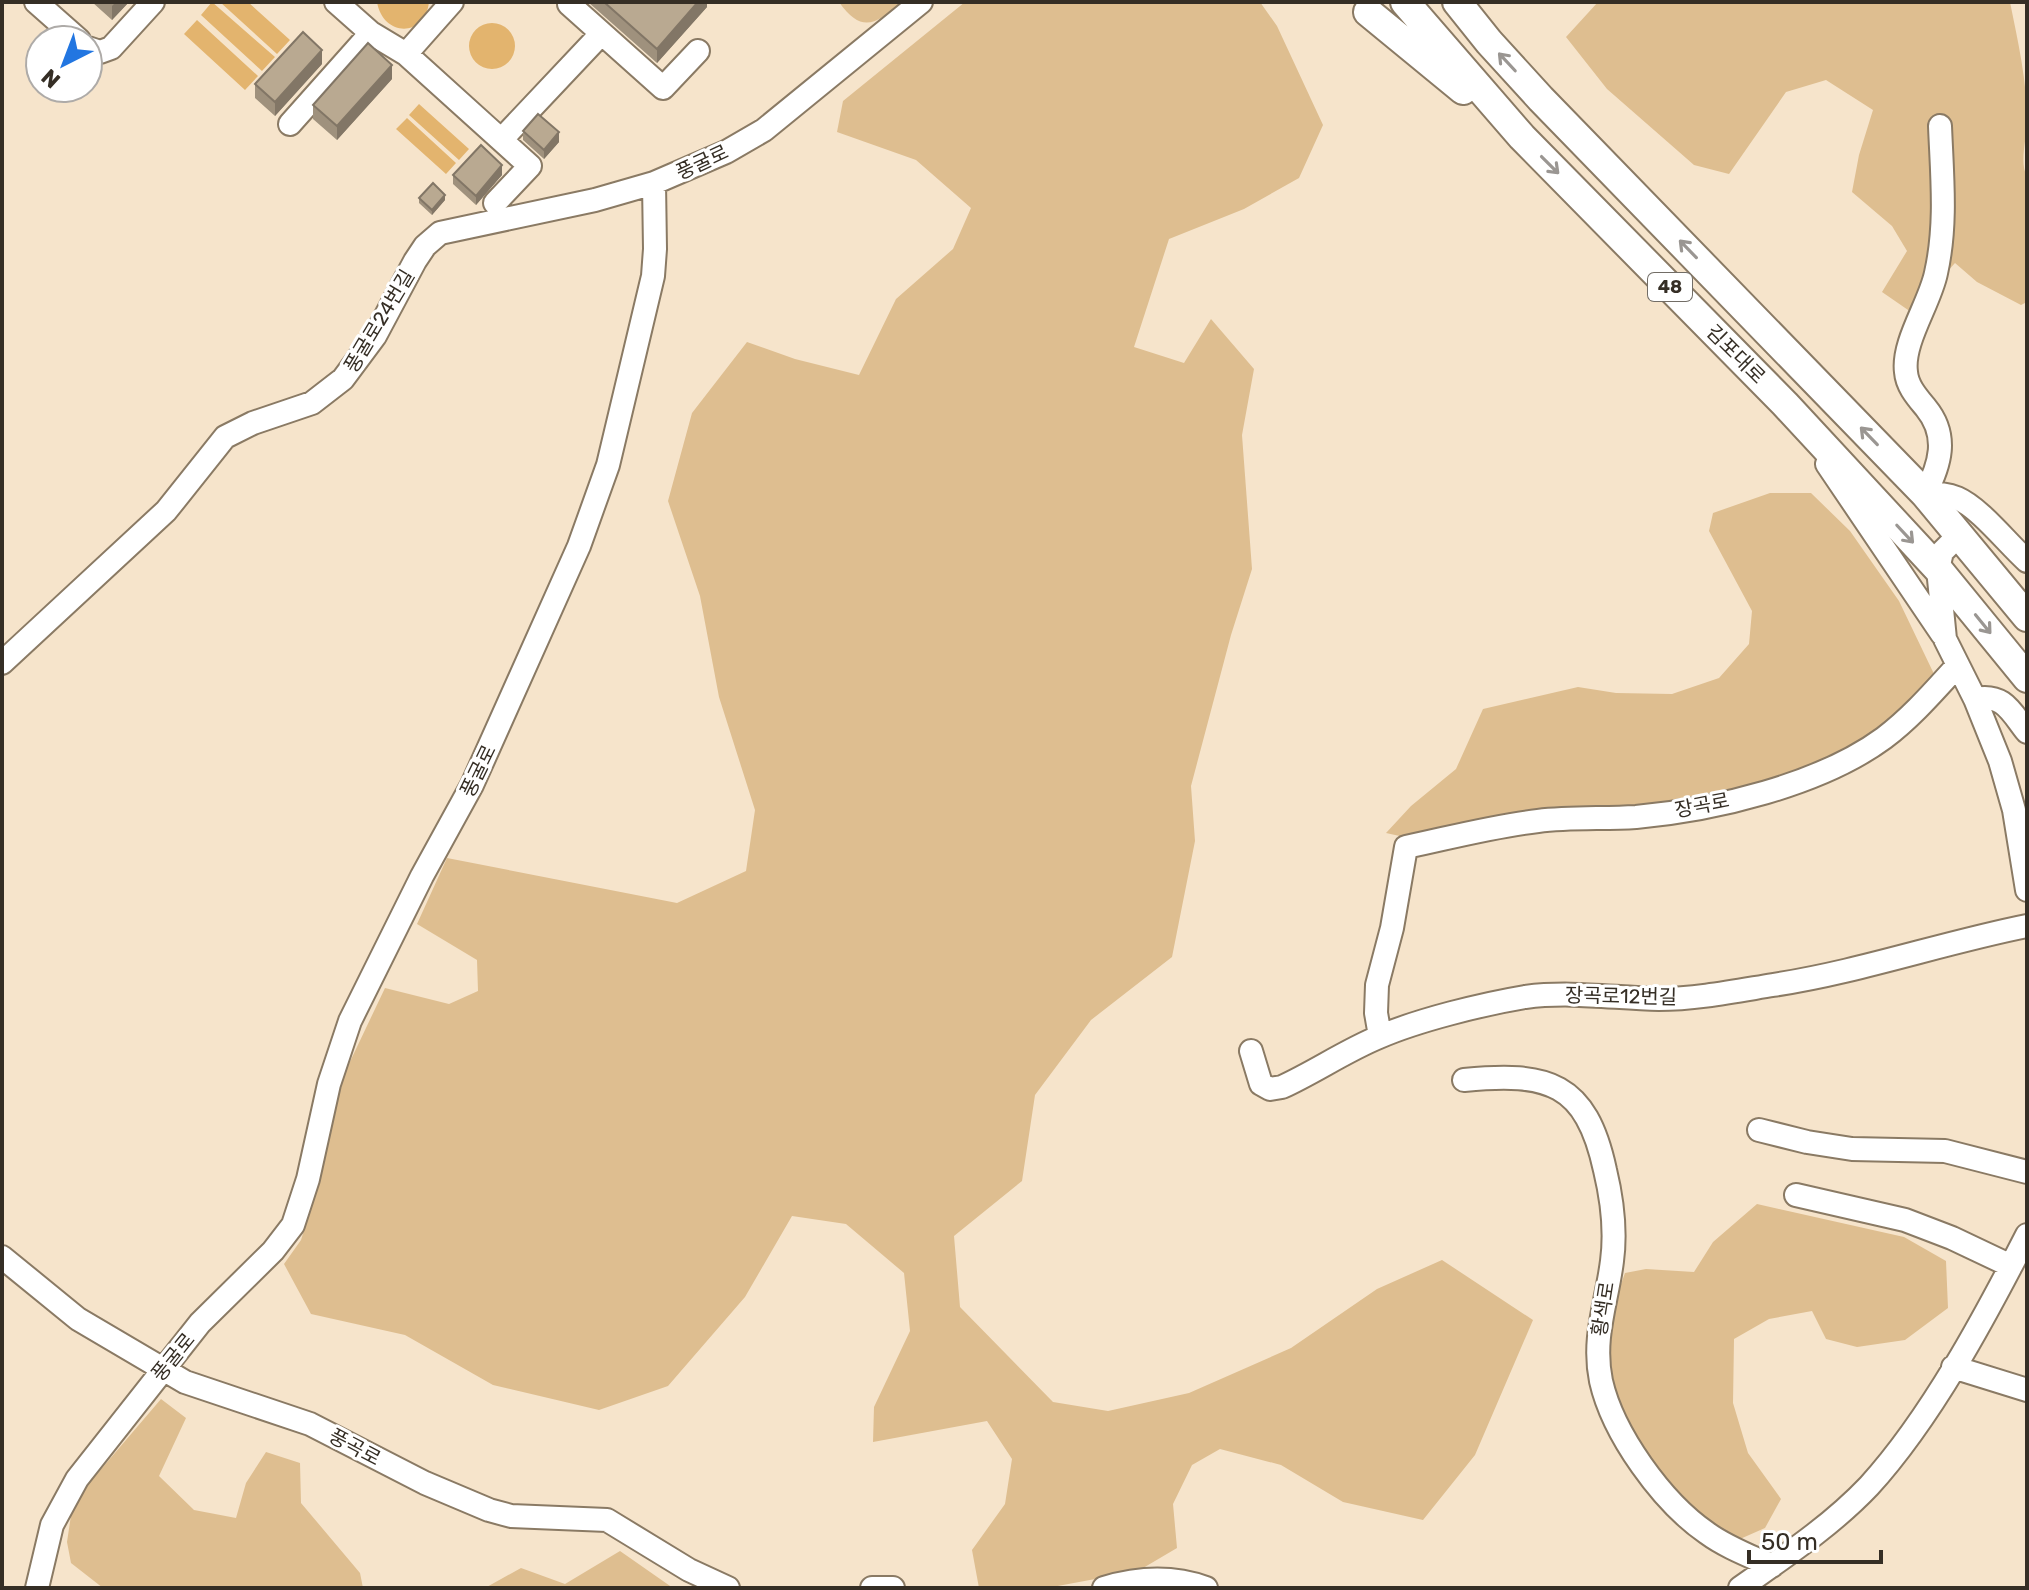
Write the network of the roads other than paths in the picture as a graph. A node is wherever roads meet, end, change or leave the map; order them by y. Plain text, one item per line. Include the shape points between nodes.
1 (36, 2) edge
2 (153, 2) edge
3 (336, 2) edge
4 (452, 2) edge
5 (571, 2) edge
6 (921, 2) edge
7 (1405, 2) edge
8 (1457, 2) edge
9 (1361, 7) edge
10 (61, 24) edge
11 (371, 33) junction
12 (601, 34) junction
13 (104, 51) edge
14 (698, 51) dead end
15 (406, 54) junction
16 (290, 124) dead end
17 (1940, 126) dead end
18 (1522, 137) junction
19 (502, 139) junction
20 (654, 183) junction
21 (495, 203) dead end
22 (1785, 404) junction
23 (1925, 494) junction
24 (1959, 535) junction
25 (2027, 561) edge
26 (1938, 569) junction
27 (2027, 617) edge
28 (1945, 639) junction
29 (2, 663) edge
30 (1958, 665) junction
31 (2027, 678) edge
32 (1975, 699) junction
33 (2027, 732) edge
34 (2027, 890) edge
35 (2027, 926) edge
36 (1380, 1036) junction
37 (1251, 1051) dead end
38 (1464, 1080) dead end
39 (1759, 1130) dead end
40 (2027, 1172) edge
41 (1796, 1195) dead end
42 (2027, 1235) edge
43 (2, 1257) edge
44 (2011, 1266) junction
45 (1953, 1367) junction
46 (162, 1371) junction
47 (2027, 1390) edge
48 (1772, 1566) junction
49 (37, 1588) edge
50 (728, 1588) edge
51 (872, 1588) edge
52 (893, 1588) edge
53 (1104, 1588) edge
54 (1206, 1588) edge
55 (1740, 1588) edge

1 - 10 street
2 - 13 street
3 - 11 street
4 - 15 street
5 - 12 street
6 - 20 street, 풍굴로 via 764,130
7 - 18 main road, 김포대로 / 48
23 -> 8 main road, 김포대로 / 48 via 1541,99
9 - 18 main road
11 - 15 street
11 - 16 street
12 - 14 street via 663,88
12 - 19 street
15 - 19 street
17 - 23 street via 1942,245 1906,358 1909,384 1930,413 1941,443 1938,469
18 -> 22 main road, 김포대로 / 48
19 - 21 street via 530,166
20 - 29 street, 풍굴로24번길 via 440,233 420,253 375,336 343,379 312,403 225,437 166,511
20 - 46 street, 풍굴로 via 653,276 608,465 579,546 472,785 350,1021 293,1225
22 -> 26 main road, 김포대로 / 48
22 - 28 street
23 - 24 main road, 김포대로 / 48
23 - 25 street via 1959,498
24 - 26 street via 1942,552
24 - 27 main road, 김포대로 / 48
26 - 28 street
26 -> 31 main road, 김포대로 / 48
28 - 30 street
30 - 32 street
30 - 36 street, 장곡로 via 1883,738 1803,781 1711,805 1637,817 1515,824 1406,847 1377,985
32 - 33 street via 2000,700
32 - 34 street via 2014,810
35 - 36 street, 장곡로12번길 via 1799,981 1659,999 1591,993 1526,997
36 - 37 street, 장곡로12번길 via 1270,1089 1261,1084
38 - 48 street, 황색로 via 1501,1077 1549,1085 1580,1104 1589,1118 1598,1138 1612,1214 1612,1262 1597,1339 1611,1408 1633,1451 1684,1514 1710,1536
39 - 40 street via 1852,1149 1945,1151
41 - 44 street via 1915,1224
42 - 44 street
43 - 46 street, 풍곡로 via 55,1303
44 - 45 street
45 - 47 street
45 - 48 street via 1915,1428 1867,1488
46 - 49 street, 풍굴로 via 64,1500 52,1525
46 - 50 street, 풍곡로 via 310,1424 489,1510 511,1516 607,1520
48 - 55 street
51 - 52 street
53 - 54 street via 1167,1579

